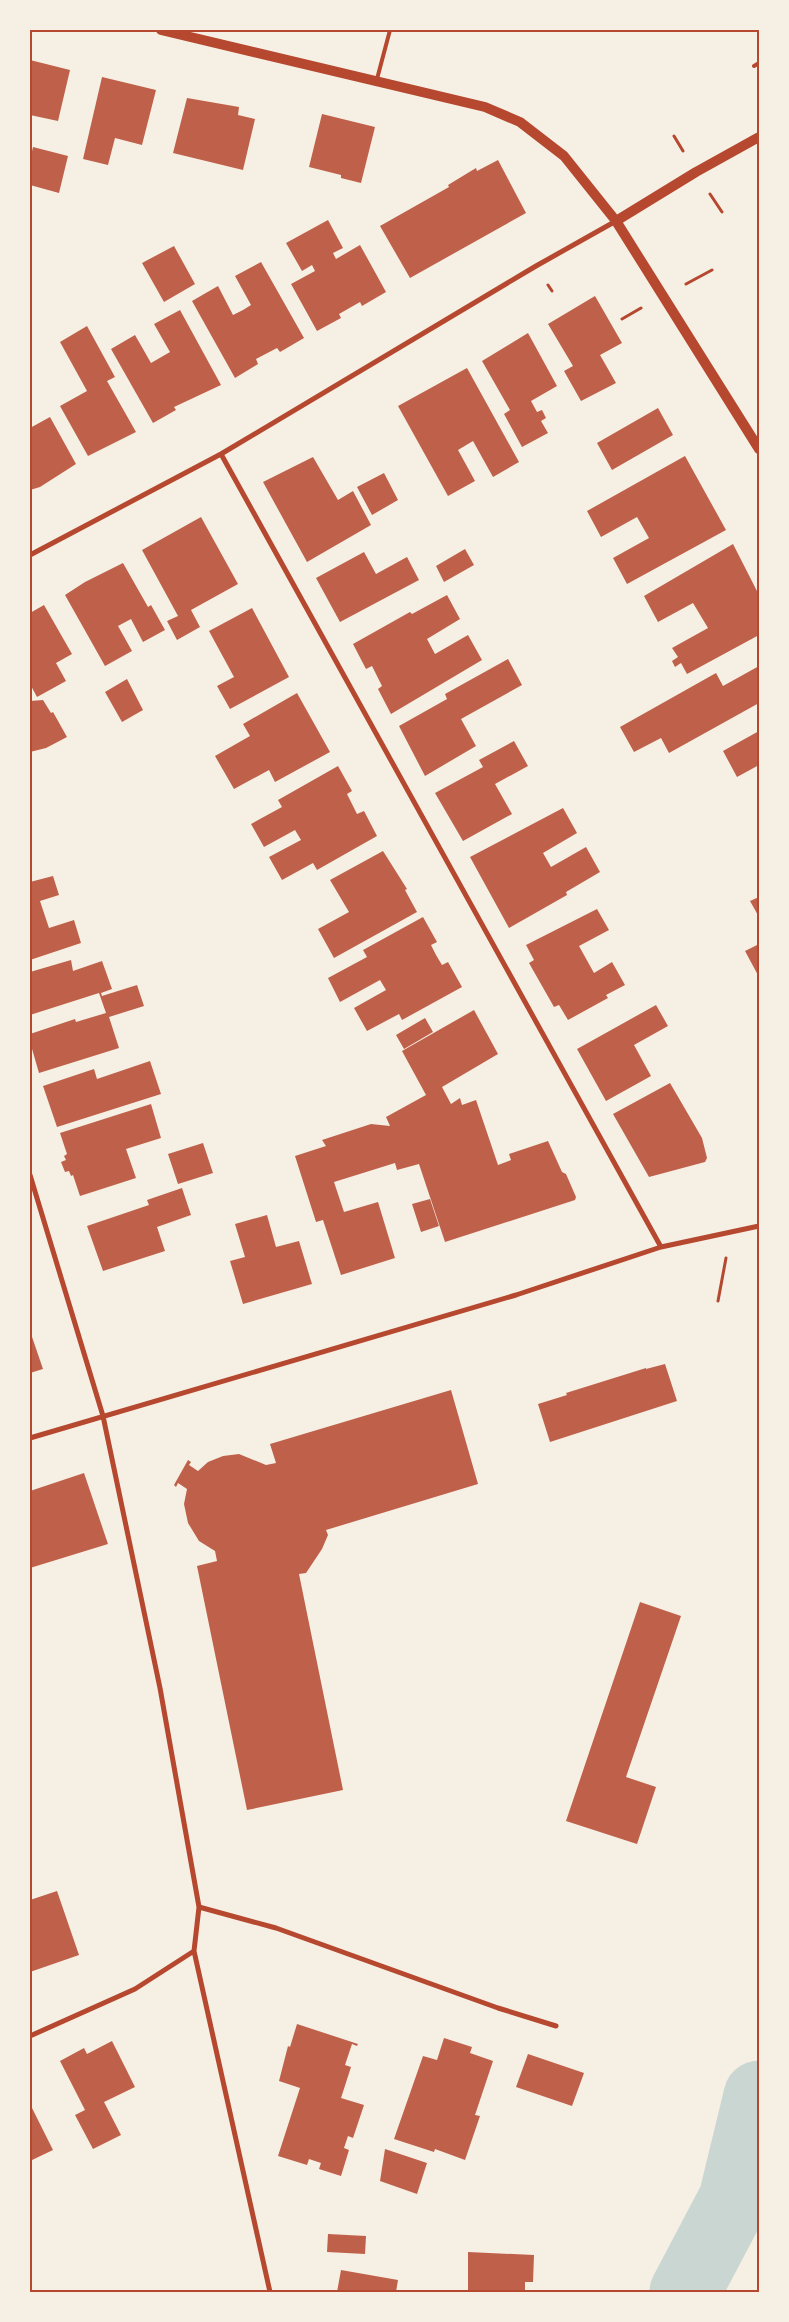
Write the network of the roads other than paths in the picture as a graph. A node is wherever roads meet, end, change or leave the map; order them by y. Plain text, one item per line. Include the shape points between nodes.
1 (161, 30) edge
2 (390, 30) edge
3 (759, 63) edge
4 (754, 66) dead end
5 (376, 82) junction
6 (759, 137) edge
7 (616, 221) junction
8 (759, 448) edge
9 (221, 454) junction
10 (30, 555) edge
11 (30, 1175) edge
12 (759, 1226) edge
13 (661, 1247) junction
14 (103, 1416) junction
15 (30, 1438) edge
16 (199, 1907) junction
17 (194, 1951) junction
18 (556, 2026) dead end
19 (30, 2036) edge
20 (270, 2292) edge

1 - 5 main road
2 - 5 lane
3 - 4 lane
5 - 7 main road via 485,107 520,122 564,156
6 - 7 main road
7 - 8 main road
7 - 9 street
9 - 10 street
9 - 13 street
11 - 14 street
12 - 13 street
13 - 14 street via 516,1295
14 - 15 street
14 - 16 street via 160,1688
16 - 17 street
16 - 18 street via 276,1928
17 - 19 street via 135,1989
17 - 20 street

